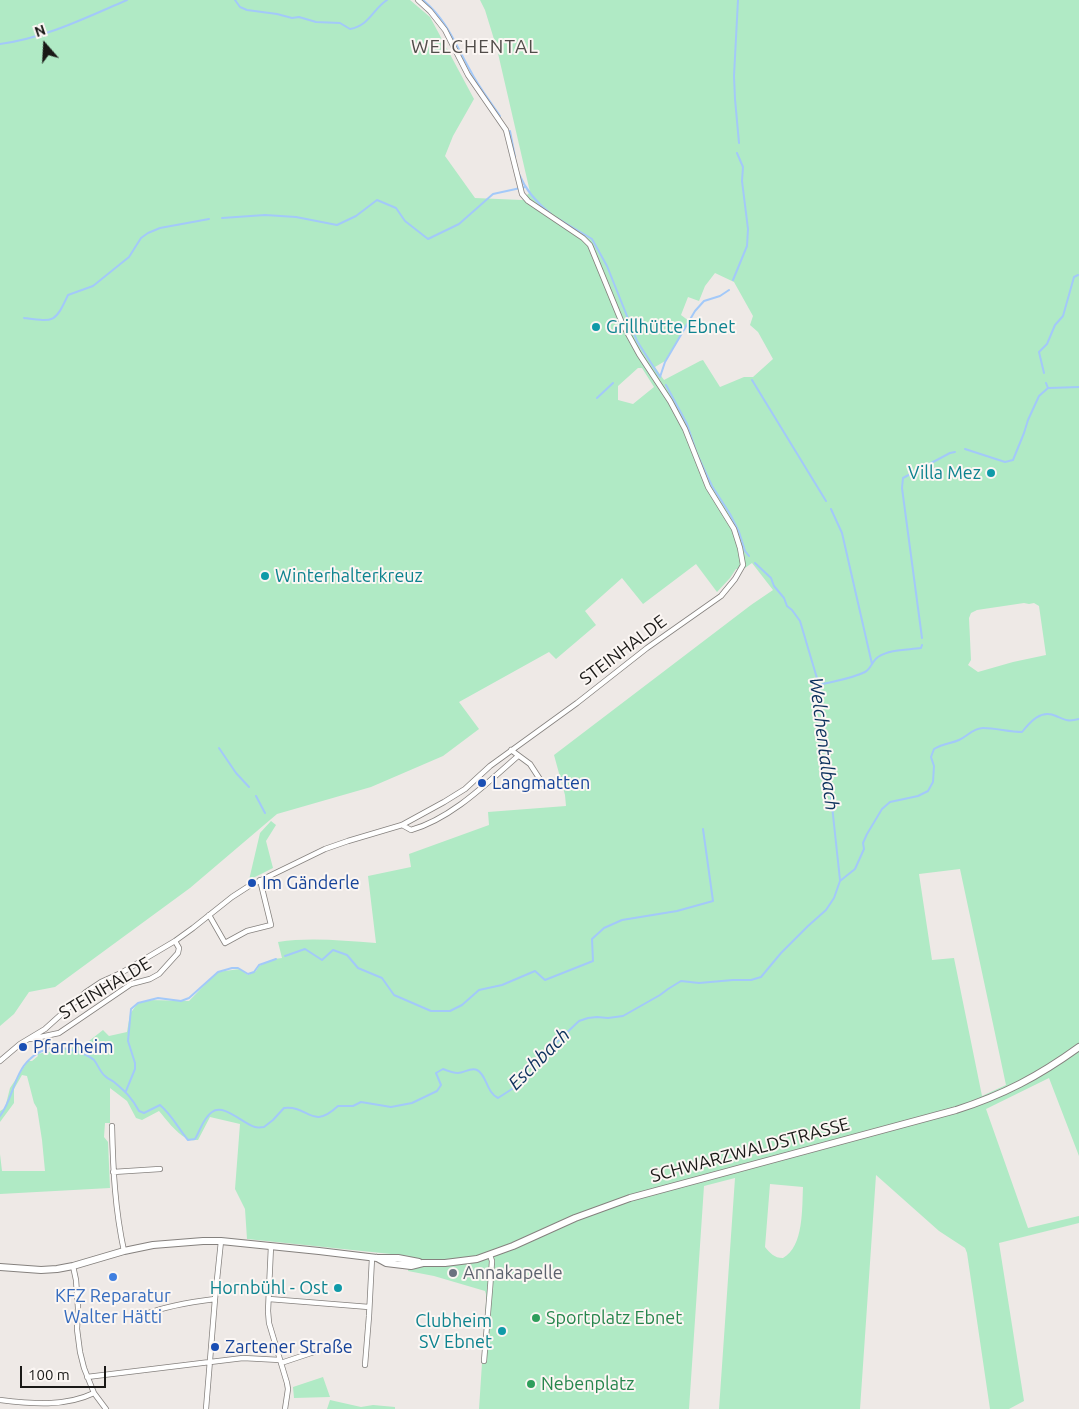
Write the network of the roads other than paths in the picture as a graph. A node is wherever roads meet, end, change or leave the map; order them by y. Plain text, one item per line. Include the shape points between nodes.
1 (418, 0) edge
2 (511, 750) junction
3 (518, 756) junction
4 (543, 784) dead end
5 (402, 825) junction
6 (260, 880) junction
7 (209, 915) junction
8 (175, 940) junction
9 (28, 1040) junction
10 (1079, 1047) edge
11 (0, 1061) edge
12 (112, 1126) dead end
13 (160, 1169) dead end
14 (113, 1172) junction
15 (221, 1241) junction
16 (272, 1246) junction
17 (124, 1251) junction
18 (490, 1255) junction
19 (374, 1258) junction
20 (73, 1266) junction
21 (0, 1268) edge
22 (215, 1299) junction
23 (268, 1299) junction
24 (369, 1306) junction
25 (143, 1315) dead end
26 (314, 1352) dead end
27 (210, 1361) junction
28 (281, 1361) junction
29 (484, 1361) dead end
30 (365, 1365) dead end
31 (87, 1376) junction
32 (94, 1393) junction
33 (0, 1400) edge
34 (106, 1409) edge
35 (206, 1409) edge
36 (285, 1409) edge

1 - 2 street, STEINHALDE via 444,30 468,75 506,130 521,193 590,245 622,323 670,401 708,487 734,529 744,564 721,596
2 - 3 street
2 - 5 street, STEINHALDE via 465,788
3 - 4 street via 530,764
3 - 5 street, STEINHALDE via 458,805 425,826 411,830
5 - 6 street, STEINHALDE via 325,849
6 - 7 street, STEINHALDE
6 - 7 street via 271,925 247,931 225,943
7 - 8 street, STEINHALDE
8 - 9 street, STEINHALDE via 86,992
8 - 9 street, STEINHALDE via 178,953 159,974 131,984 59,1033
9 - 11 street, STEINHALDE
10 - 18 main road, SCHWARZWALDSTRASSE via 1036,1076 978,1103 630,1198
12 - 14 street
13 - 14 street
14 - 17 street
15 - 16 main road, SCHWARZWALDSTRASSE
15 - 17 main road, SCHWARZWALDSTRASSE via 188,1241
15 - 22 street
16 - 19 main road, SCHWARZWALDSTRASSE
16 - 23 street
17 - 20 main road, SCHWARZWALDSTRASSE
18 - 19 main road, SCHWARZWALDSTRASSE via 467,1261 411,1266
18 - 29 street
19 - 24 street
20 - 21 main road, SCHWARZWALDSTRASSE via 41,1270
20 - 31 street via 77,1329
22 - 25 street
22 - 27 street
23 - 24 street
23 - 28 street via 269,1323
24 - 30 street
26 - 28 street
27 - 28 street via 243,1358
27 - 31 street
27 - 35 street
28 - 36 street via 288,1389
31 - 32 street
32 - 33 street via 51,1404
32 - 34 street

